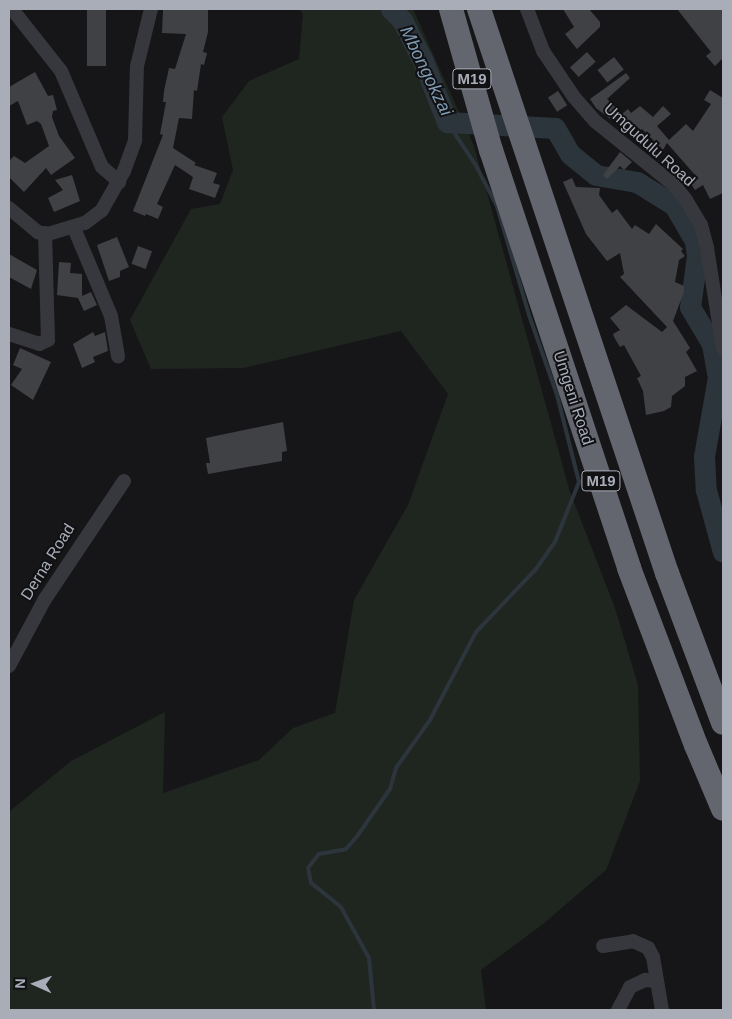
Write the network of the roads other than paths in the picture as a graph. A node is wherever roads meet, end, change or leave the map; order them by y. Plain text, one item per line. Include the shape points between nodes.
1 (12, 9) edge
2 (151, 9) edge
3 (451, 9) edge
4 (479, 9) edge
5 (527, 9) edge
6 (119, 182) junction
7 (9, 208) edge
8 (74, 228) junction
9 (45, 233) junction
10 (9, 334) edge
11 (723, 348) edge
12 (118, 356) dead end
13 (124, 481) dead end
14 (9, 666) edge
15 (723, 723) edge
16 (723, 809) edge
17 (603, 946) dead end
18 (656, 981) junction
19 (618, 1010) edge
20 (662, 1010) edge

1 - 6 street via 61,71 102,167
2 - 6 street via 136,66 134,140
3 - 16 highway, Umgeni Road / M19 via 491,150 629,568
4 - 15 highway, Umgeni Road / M19 via 667,574
5 - 11 street, Umgudulu Road via 543,51 574,97 595,121 674,186 686,200 708,248
6 - 8 street via 96,216
7 - 9 street via 24,223
8 - 9 street
8 - 12 street via 111,316
9 - 10 street via 48,340 39,344
13 - 14 street, Derna Road via 50,591
17 - 18 street via 640,943 653,957
18 - 19 street via 645,980 630,988
18 - 20 street

